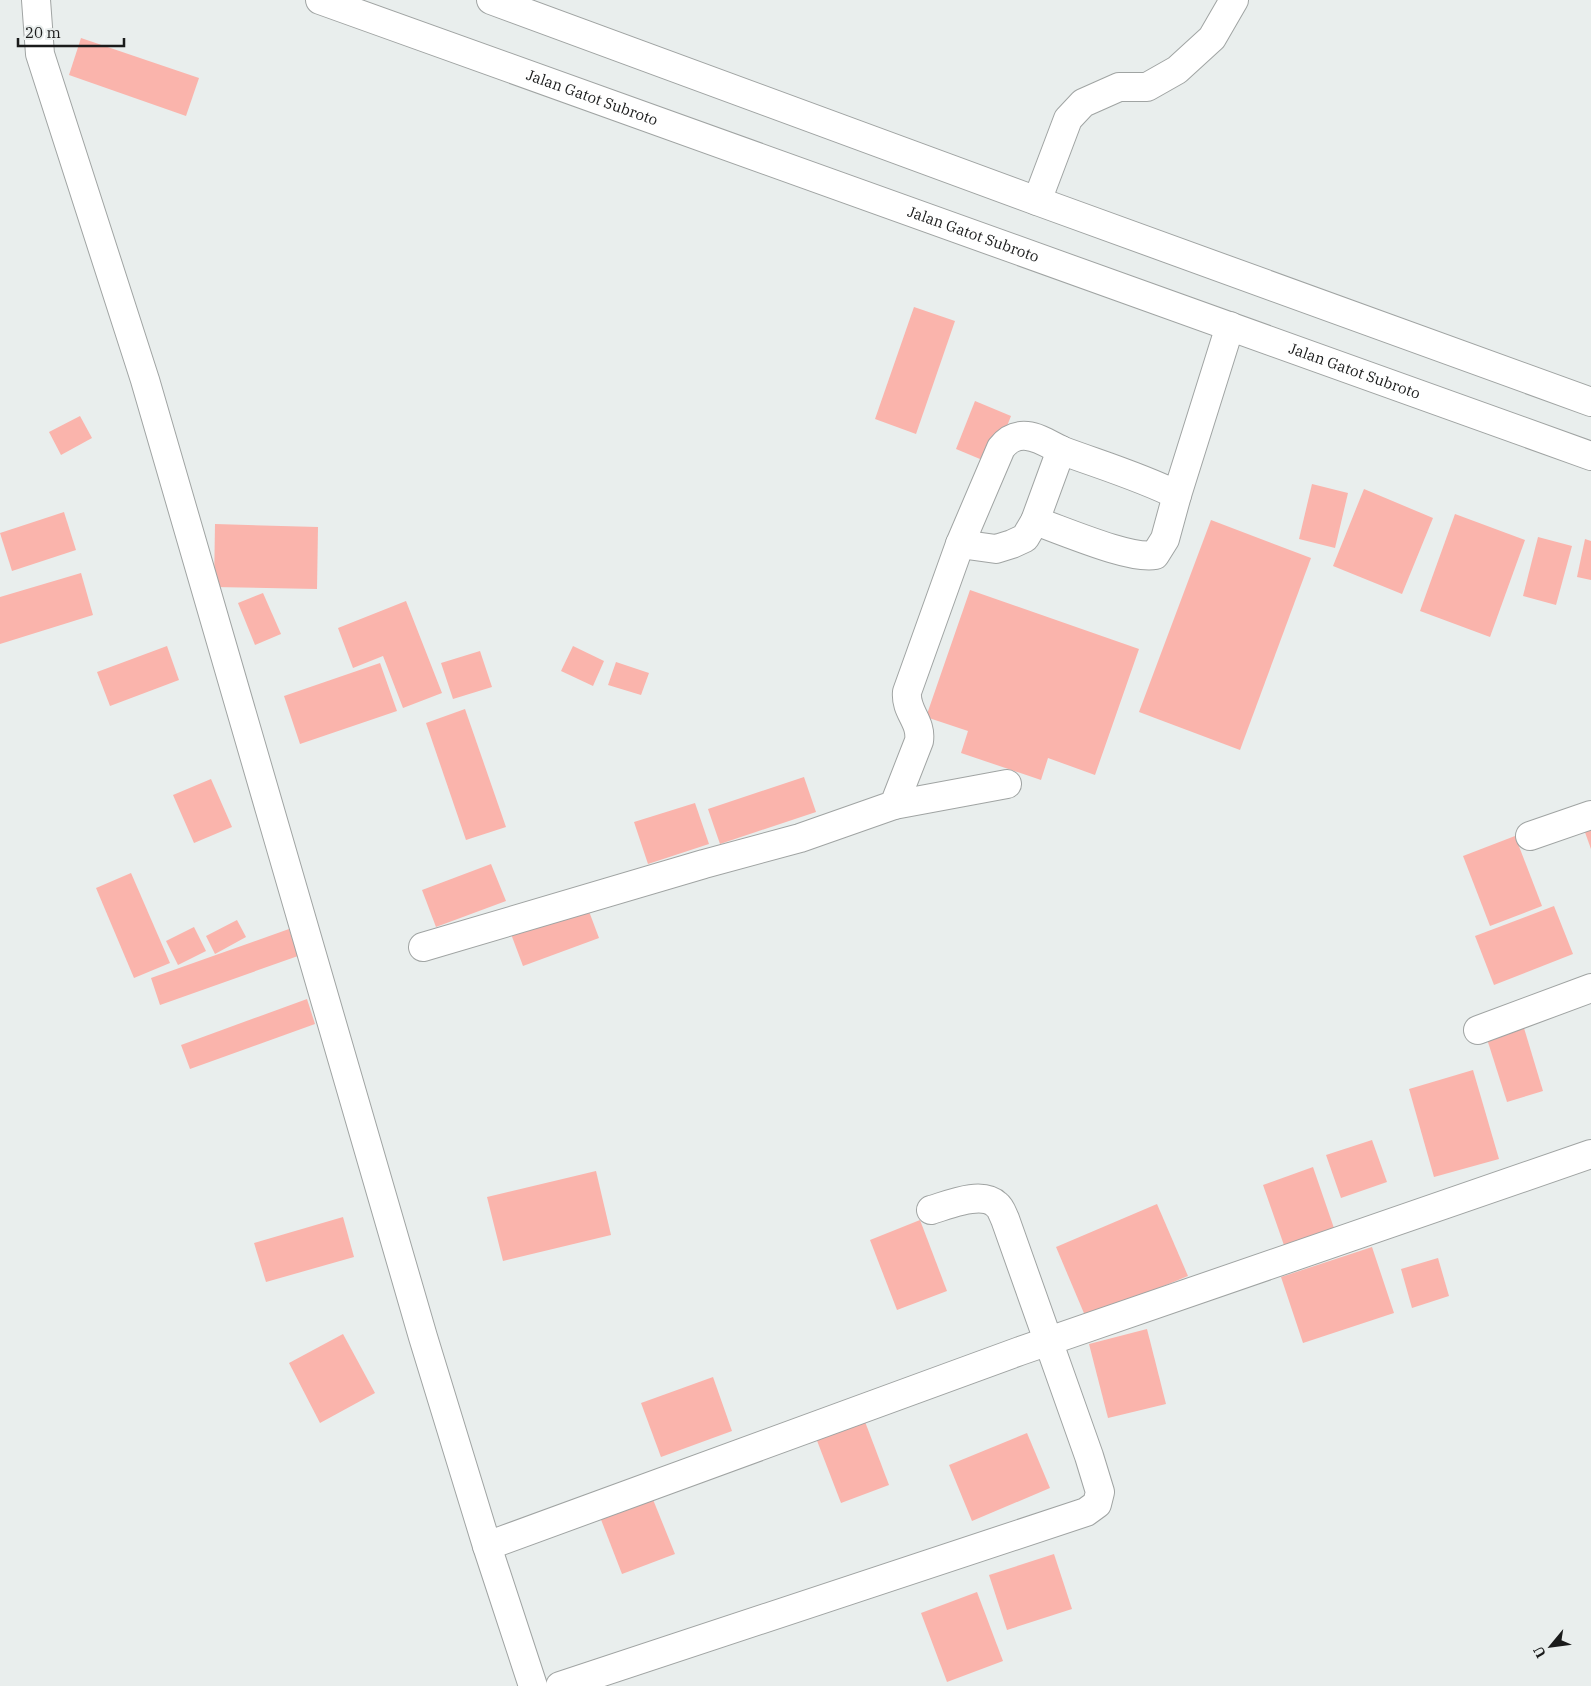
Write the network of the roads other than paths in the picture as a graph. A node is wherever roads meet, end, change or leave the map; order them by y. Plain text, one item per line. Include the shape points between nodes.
1 (36, 0) edge
2 (320, 0) edge
3 (491, 0) edge
4 (1234, 0) edge
5 (356, 6) edge
6 (1040, 191) junction
7 (1230, 326) junction
8 (1591, 402) edge
9 (1061, 450) junction
10 (1591, 456) edge
11 (1178, 495) junction
12 (1035, 521) junction
13 (960, 544) junction
14 (1007, 784) dead end
15 (894, 805) junction
16 (1591, 815) edge
17 (1530, 836) dead end
18 (424, 947) dead end
19 (1591, 988) edge
20 (1478, 1030) dead end
21 (1591, 1154) edge
22 (931, 1210) dead end
23 (1050, 1341) junction
24 (487, 1546) junction
25 (533, 1686) edge
26 (560, 1686) edge

1 - 24 street via 40,54 148,390 420,1327
2 - 5 street, Jalan Gatot Subroto
3 - 6 street
4 - 6 street via 1212,38 1177,70 1147,86 1119,88 1083,103 1068,119
5 - 7 street, Jalan Gatot Subroto
6 - 8 street
7 - 10 street, Jalan Gatot Subroto
7 - 11 street
9 - 11 street
9 - 12 street
9 - 13 street via 1030,436 1018,436 1007,441
11 - 12 street via 1165,540 1155,555 1129,554
12 - 13 street via 1025,538 996,549
13 - 15 street via 907,692 906,701 920,729 920,741
14 - 15 street
15 - 18 street via 800,838
16 - 17 street
19 - 20 street
21 - 23 street
22 - 23 street via 972,1198 997,1204 1006,1219
23 - 24 street
23 - 26 street via 1100,1492 1097,1504 1086,1512
24 - 25 street

